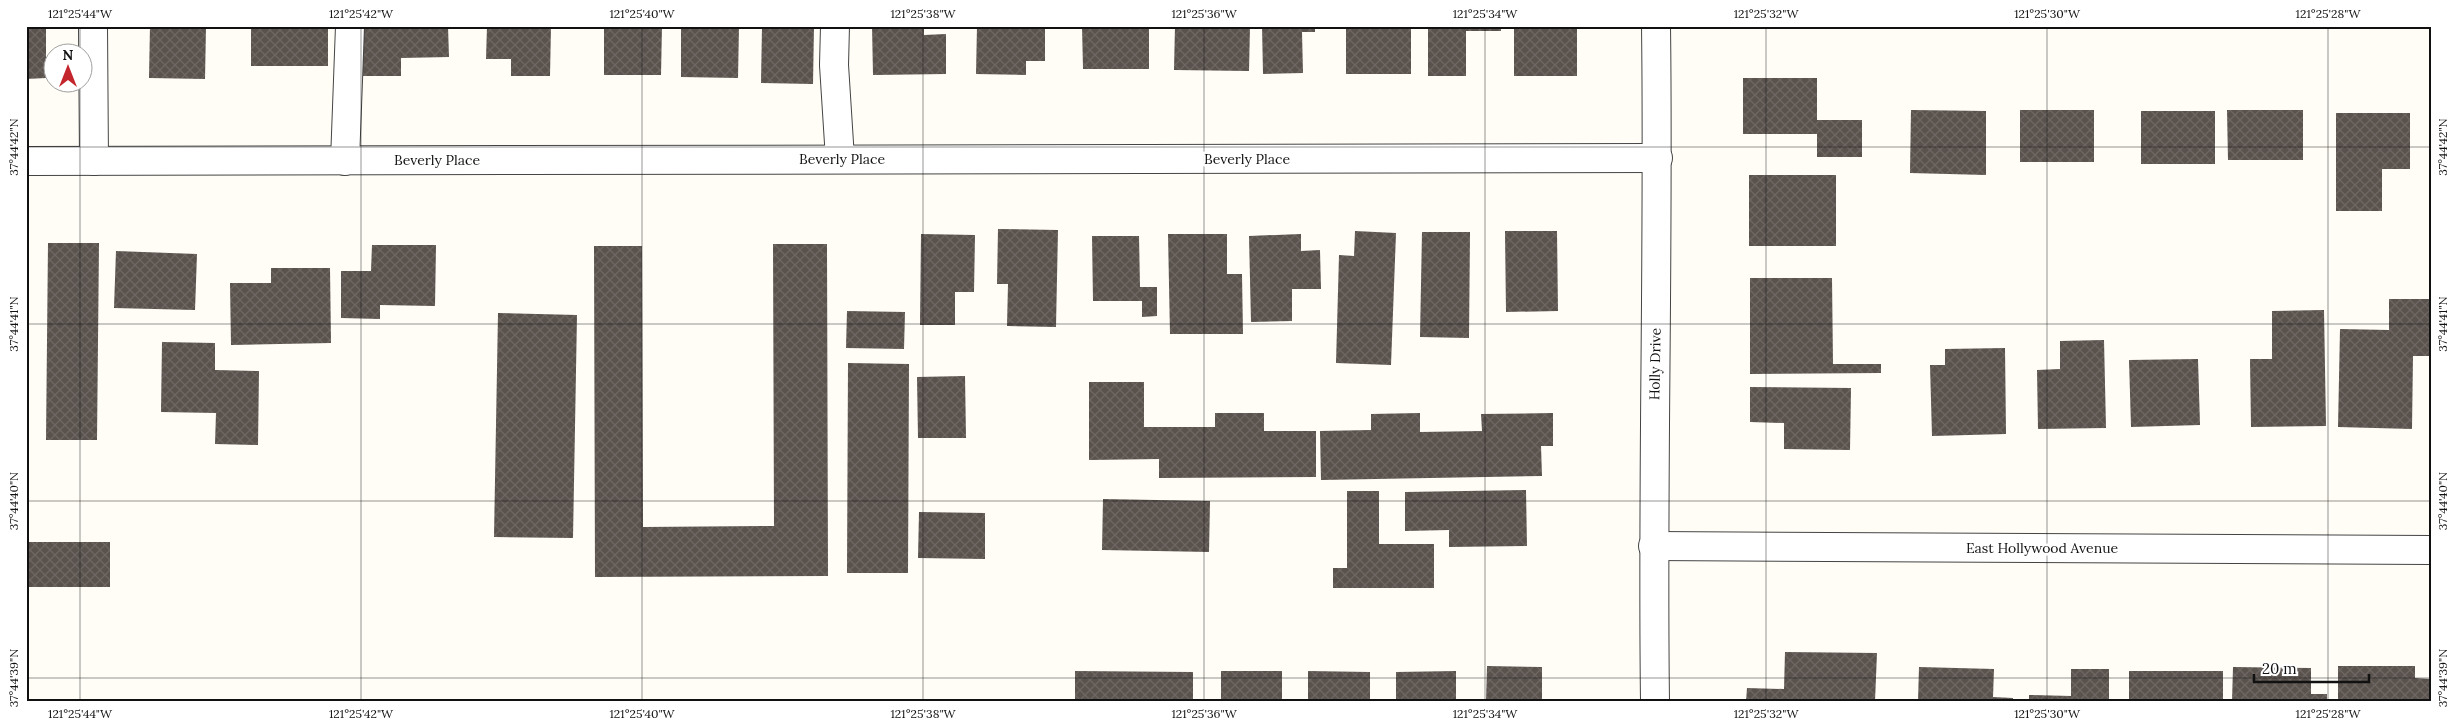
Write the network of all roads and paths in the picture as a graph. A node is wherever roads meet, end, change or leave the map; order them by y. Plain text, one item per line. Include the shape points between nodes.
1 (93, 26) edge
2 (350, 26) edge
3 (835, 26) edge
4 (1656, 26) edge
5 (1658, 158) junction
6 (840, 159) junction
7 (345, 160) junction
8 (26, 161) edge
9 (94, 161) junction
10 (1653, 546) junction
11 (2431, 550) edge
12 (1655, 701) edge

1 - 9 street
2 - 7 street
3 - 6 street
4 - 5 street, Holly Drive
5 - 6 street, Beverly Place
5 - 10 street, Holly Drive
6 - 7 street, Beverly Place
7 - 9 street, Beverly Place
8 - 9 street, Beverly Place
10 - 11 street, East Hollywood Avenue
10 - 12 street, Holly Drive

